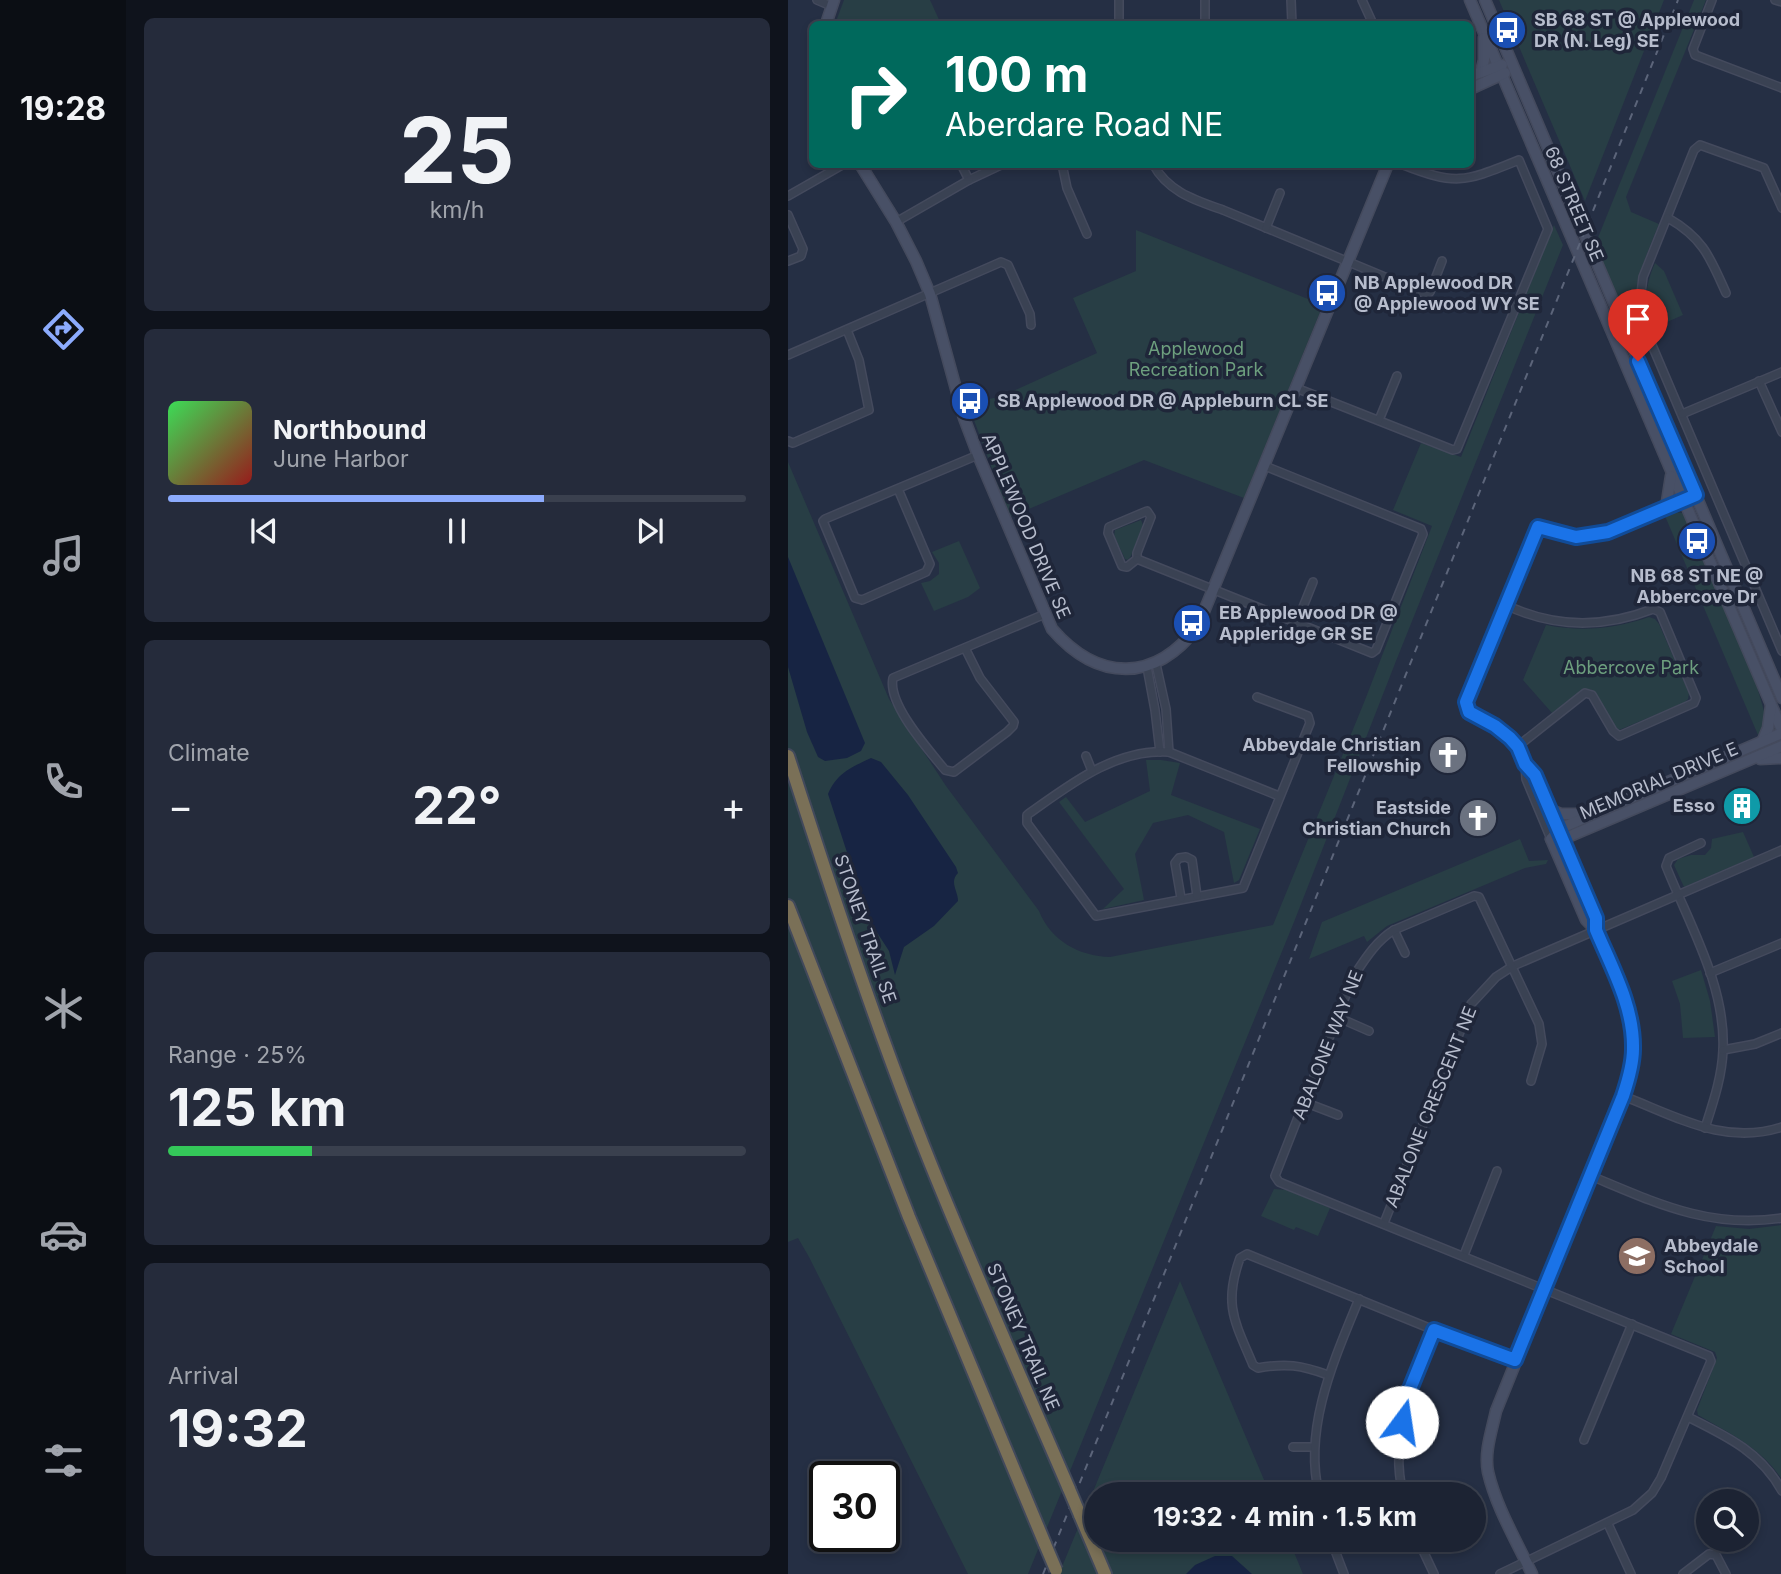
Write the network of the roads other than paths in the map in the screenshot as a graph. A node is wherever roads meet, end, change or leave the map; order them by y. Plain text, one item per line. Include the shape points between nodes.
1 (817, 0) edge
2 (1119, 0) edge
3 (1205, 0) edge
4 (1291, 0) edge
5 (1362, 0) edge
6 (1470, 0) edge
7 (1485, 0) edge
8 (1712, 0) edge
9 (1775, 0) edge
10 (1781, 2) edge
11 (833, 3) edge
12 (827, 21) edge
13 (1119, 21) edge
14 (1205, 21) edge
15 (1292, 21) edge
16 (1372, 21) edge
17 (1483, 31) junction
18 (1497, 65) junction
19 (1513, 66) junction
20 (1476, 74) edge
21 (1502, 76) junction
22 (1474, 87) edge
23 (1781, 88) edge
24 (836, 168) edge
25 (862, 168) edge
26 (963, 168) edge
27 (994, 168) edge
28 (1063, 168) edge
29 (1155, 168) edge
30 (1386, 168) edge
31 (1411, 168) edge
32 (969, 180) junction
33 (1280, 193) dead end
34 (788, 196) edge
35 (1781, 208) edge
36 (788, 215) edge
37 (1668, 218) junction
38 (896, 222) junction
39 (1266, 228) junction
40 (1087, 234) dead end
41 (788, 261) edge
42 (1442, 261) dead end
43 (1349, 262) junction
44 (1726, 293) dead end
45 (930, 294) junction
46 (1031, 325) dead end
47 (847, 330) junction
48 (788, 355) edge
49 (1781, 372) edge
50 (1396, 376) dead end
51 (1759, 381) junction
52 (1296, 388) junction
53 (1682, 414) junction
54 (1379, 420) junction
55 (1781, 432) edge
56 (788, 441) edge
57 (978, 455) junction
58 (1265, 466) junction
59 (1672, 472) junction
60 (898, 489) junction
61 (1696, 495) junction
62 (1684, 500) junction
63 (1666, 508) junction
64 (1137, 559) junction
65 (1313, 582) dead end
66 (1213, 589) junction
67 (1506, 605) junction
68 (1045, 614) junction
69 (1297, 622) junction
70 (965, 648) junction
71 (1781, 651) edge
72 (1151, 665) junction
73 (1257, 697) dead end
74 (1781, 698) edge
75 (1771, 705) junction
76 (1166, 709) junction
77 (1155, 710) junction
78 (1781, 731) edge
79 (1763, 740) junction
80 (1781, 746) edge
81 (1518, 747) junction
82 (1160, 752) junction
83 (1169, 752) junction
84 (788, 756) edge
85 (1086, 756) dead end
86 (1781, 758) edge
87 (1753, 759) junction
88 (1525, 764) junction
89 (1092, 771) junction
90 (1279, 796) junction
91 (1551, 810) junction
92 (1592, 814) junction
93 (1561, 834) junction
94 (1551, 839) junction
95 (1701, 843) dead end
96 (1781, 850) edge
97 (1677, 894) junction
98 (1197, 896) junction
99 (1181, 898) junction
100 (788, 906) edge
101 (1395, 930) junction
102 (1596, 930) junction
103 (1781, 943) edge
104 (1406, 953) dead end
105 (1513, 966) junction
106 (1710, 973) junction
107 (1337, 1017) junction
108 (1369, 1031) dead end
109 (1781, 1033) edge
110 (1723, 1050) junction
111 (1531, 1082) dead end
112 (1623, 1096) junction
113 (1304, 1101) junction
114 (911, 1113) joint
115 (1338, 1115) dead end
116 (1781, 1127) edge
117 (1705, 1128) junction
118 (1497, 1171) dead end
119 (1591, 1176) junction
120 (1781, 1218) edge
121 (1384, 1223) junction
122 (1464, 1255) junction
123 (1546, 1289) junction
124 (1358, 1299) junction
125 (1632, 1324) junction
126 (1434, 1330) junction
127 (1515, 1360) junction
128 (1328, 1375) junction
129 (1688, 1417) junction
130 (1584, 1440) dead end
131 (1293, 1447) dead end
132 (1314, 1447) junction
133 (1318, 1482) edge
134 (1402, 1482) edge
135 (1781, 1491) edge
136 (1608, 1524) junction
137 (1336, 1552) edge
138 (1424, 1552) edge
139 (1526, 1562) junction
140 (1056, 1572) edge
141 (1105, 1574) edge
142 (1344, 1574) edge
143 (1434, 1574) edge
144 (1500, 1574) edge
145 (1532, 1574) edge
146 (1632, 1574) edge
147 (1683, 1574) edge
148 (1726, 1574) edge

1 - 11 street
2 - 13 street
3 - 14 street
4 - 15 street
5 - 16 street
6 - 17 street, 68 STREET SE
7 - 19 street, 68 STREET SE
8 - 23 street via 1693,49 1695,55
9 - 10 street
11 - 12 street
17 - 18 street, 68 STREET SE
17 - 20 street via 1484,60
18 - 19 street
18 - 20 street
18 - 21 street, 68 STREET SE
19 - 21 street
19 - 61 street, 68 STREET SE
21 - 22 street
21 - 59 street, 68 STREET SE
24 - 34 street
25 - 38 street, APPLEWOOD DRIVE SE
26 - 32 street
27 - 32 street
28 - 40 street
29 - 39 street via 1174,189
30 - 43 street
31 - 54 street via 1451,180 1476,178 1519,160 1548,229 1457,449
32 - 38 street
33 - 39 street
35 - 37 street via 1764,168 1700,145 1694,149
36 - 41 street via 803,249 801,256
37 - 44 street via 1689,230 1709,256
37 - 53 street via 1643,276 1640,302 1643,324
38 - 45 street, APPLEWOOD DRIVE SE
39 - 43 street
42 - 43 street via 1426,294
43 - 52 street
45 - 46 street via 1001,262 1008,265
45 - 47 street
45 - 57 street, APPLEWOOD DRIVE SE
47 - 48 street
47 - 56 street via 870,410 793,443
49 - 51 street
50 - 54 street
51 - 53 street
51 - 55 street
52 - 54 street
52 - 58 street
53 - 71 street
57 - 60 street
57 - 68 street, APPLEWOOD DRIVE SE
58 - 66 street
58 - 69 street via 1421,529 1423,534 1372,653
59 - 62 street, 68 STREET SE
59 - 63 street
60 - 60 street via 823,521 854,598 862,600 926,572 930,564
61 - 62 street
61 - 74 street, 68 STREET SE
62 - 63 street
62 - 75 street, 68 STREET SE
63 - 67 street via 1589,536 1538,527
64 - 64 street via 1127,568 1122,566 1109,527 1147,511 1151,517
64 - 66 street
65 - 69 street
66 - 69 street
66 - 72 street via 1187,640
67 - 81 street via 1466,702 1469,712 1495,726
67 - 81 street via 1568,623 1599,624 1653,609 1660,612 1696,698 1694,703 1619,736 1592,695 1585,692
68 - 70 street
68 - 72 street, APPLEWOOD DRIVE SE via 1064,643 1086,658 1111,667
70 - 70 street via 894,678 891,686 917,736 945,771 954,772 1014,722 980,678
72 - 76 street
72 - 77 street
73 - 90 street via 1308,716 1310,723
75 - 78 street, 68 STREET SE
75 - 79 street
76 - 77 street
76 - 83 street
77 - 82 street
78 - 79 street, MEMORIAL DRIVE E
79 - 92 street, MEMORIAL DRIVE E
80 - 87 street, MEMORIAL DRIVE E
81 - 88 street
82 - 83 street
82 - 89 street via 1129,757
83 - 90 street
84 - 114 highway, STONEY TRAIL SE
85 - 89 street
86 - 87 street
87 - 93 street, MEMORIAL DRIVE E
88 - 91 street
88 - 94 street via 1526,779
89 - 99 street via 1027,816 1027,823 1096,916
90 - 98 street via 1242,888
91 - 92 street via 1575,816
91 - 93 street
92 - 93 street, MEMORIAL DRIVE E
93 - 94 street, MEMORIAL DRIVE E
93 - 102 street via 1596,918
94 - 102 street via 1586,920
95 - 97 street via 1669,858 1666,866
96 - 97 street, ABALONE CRESCENT NE
97 - 102 street, ABALONE CRESCENT NE
97 - 106 street
98 - 99 street
98 - 99 street via 1192,860 1186,857 1175,863
100 - 140 highway, bridge via 873,1129
101 - 104 street
101 - 105 street, ABALONE WAY NE via 1479,897
101 - 107 street, ABALONE WAY NE via 1360,966
102 - 105 street, ABALONE CRESCENT NE
102 - 112 street via 1632,1026 1631,1069
103 - 106 street
105 - 111 street via 1539,1024 1542,1044
105 - 121 street, ABALONE CRESCENT NE via 1496,976 1471,1004
106 - 110 street
107 - 108 street
107 - 113 street, ABALONE WAY NE
109 - 110 street
110 - 117 street via 1718,1088
112 - 117 street
112 - 119 street
113 - 115 street
113 - 121 street, ABALONE WAY NE via 1275,1176 1279,1182
114 - 141 highway, STONEY TRAIL NE, bridge
116 - 117 street via 1734,1135
118 - 122 street
119 - 120 street via 1704,1218 1756,1222
119 - 123 street
121 - 122 street, ABALONE CRESCENT NE
122 - 123 street, ABALONE CRESCENT NE
123 - 125 street, ABALONE CRESCENT NE
123 - 127 street
124 - 126 street
124 - 128 street
124 - 128 street via 1247,1254 1240,1258 1232,1282 1233,1317 1253,1365 1307,1367
125 - 129 street, ABALONE CRESCENT NE via 1709,1356 1711,1361
125 - 130 street
126 - 127 street
126 - 134 street via 1408,1394 1402,1422
127 - 139 street via 1496,1411 1488,1470
128 - 132 street
129 - 135 street via 1751,1452
129 - 136 street via 1652,1493
131 - 132 street
132 - 133 street
136 - 139 street
136 - 146 street
137 - 142 street
138 - 143 street
139 - 144 street
139 - 145 street
147 - 148 street via 1709,1554 1716,1555

